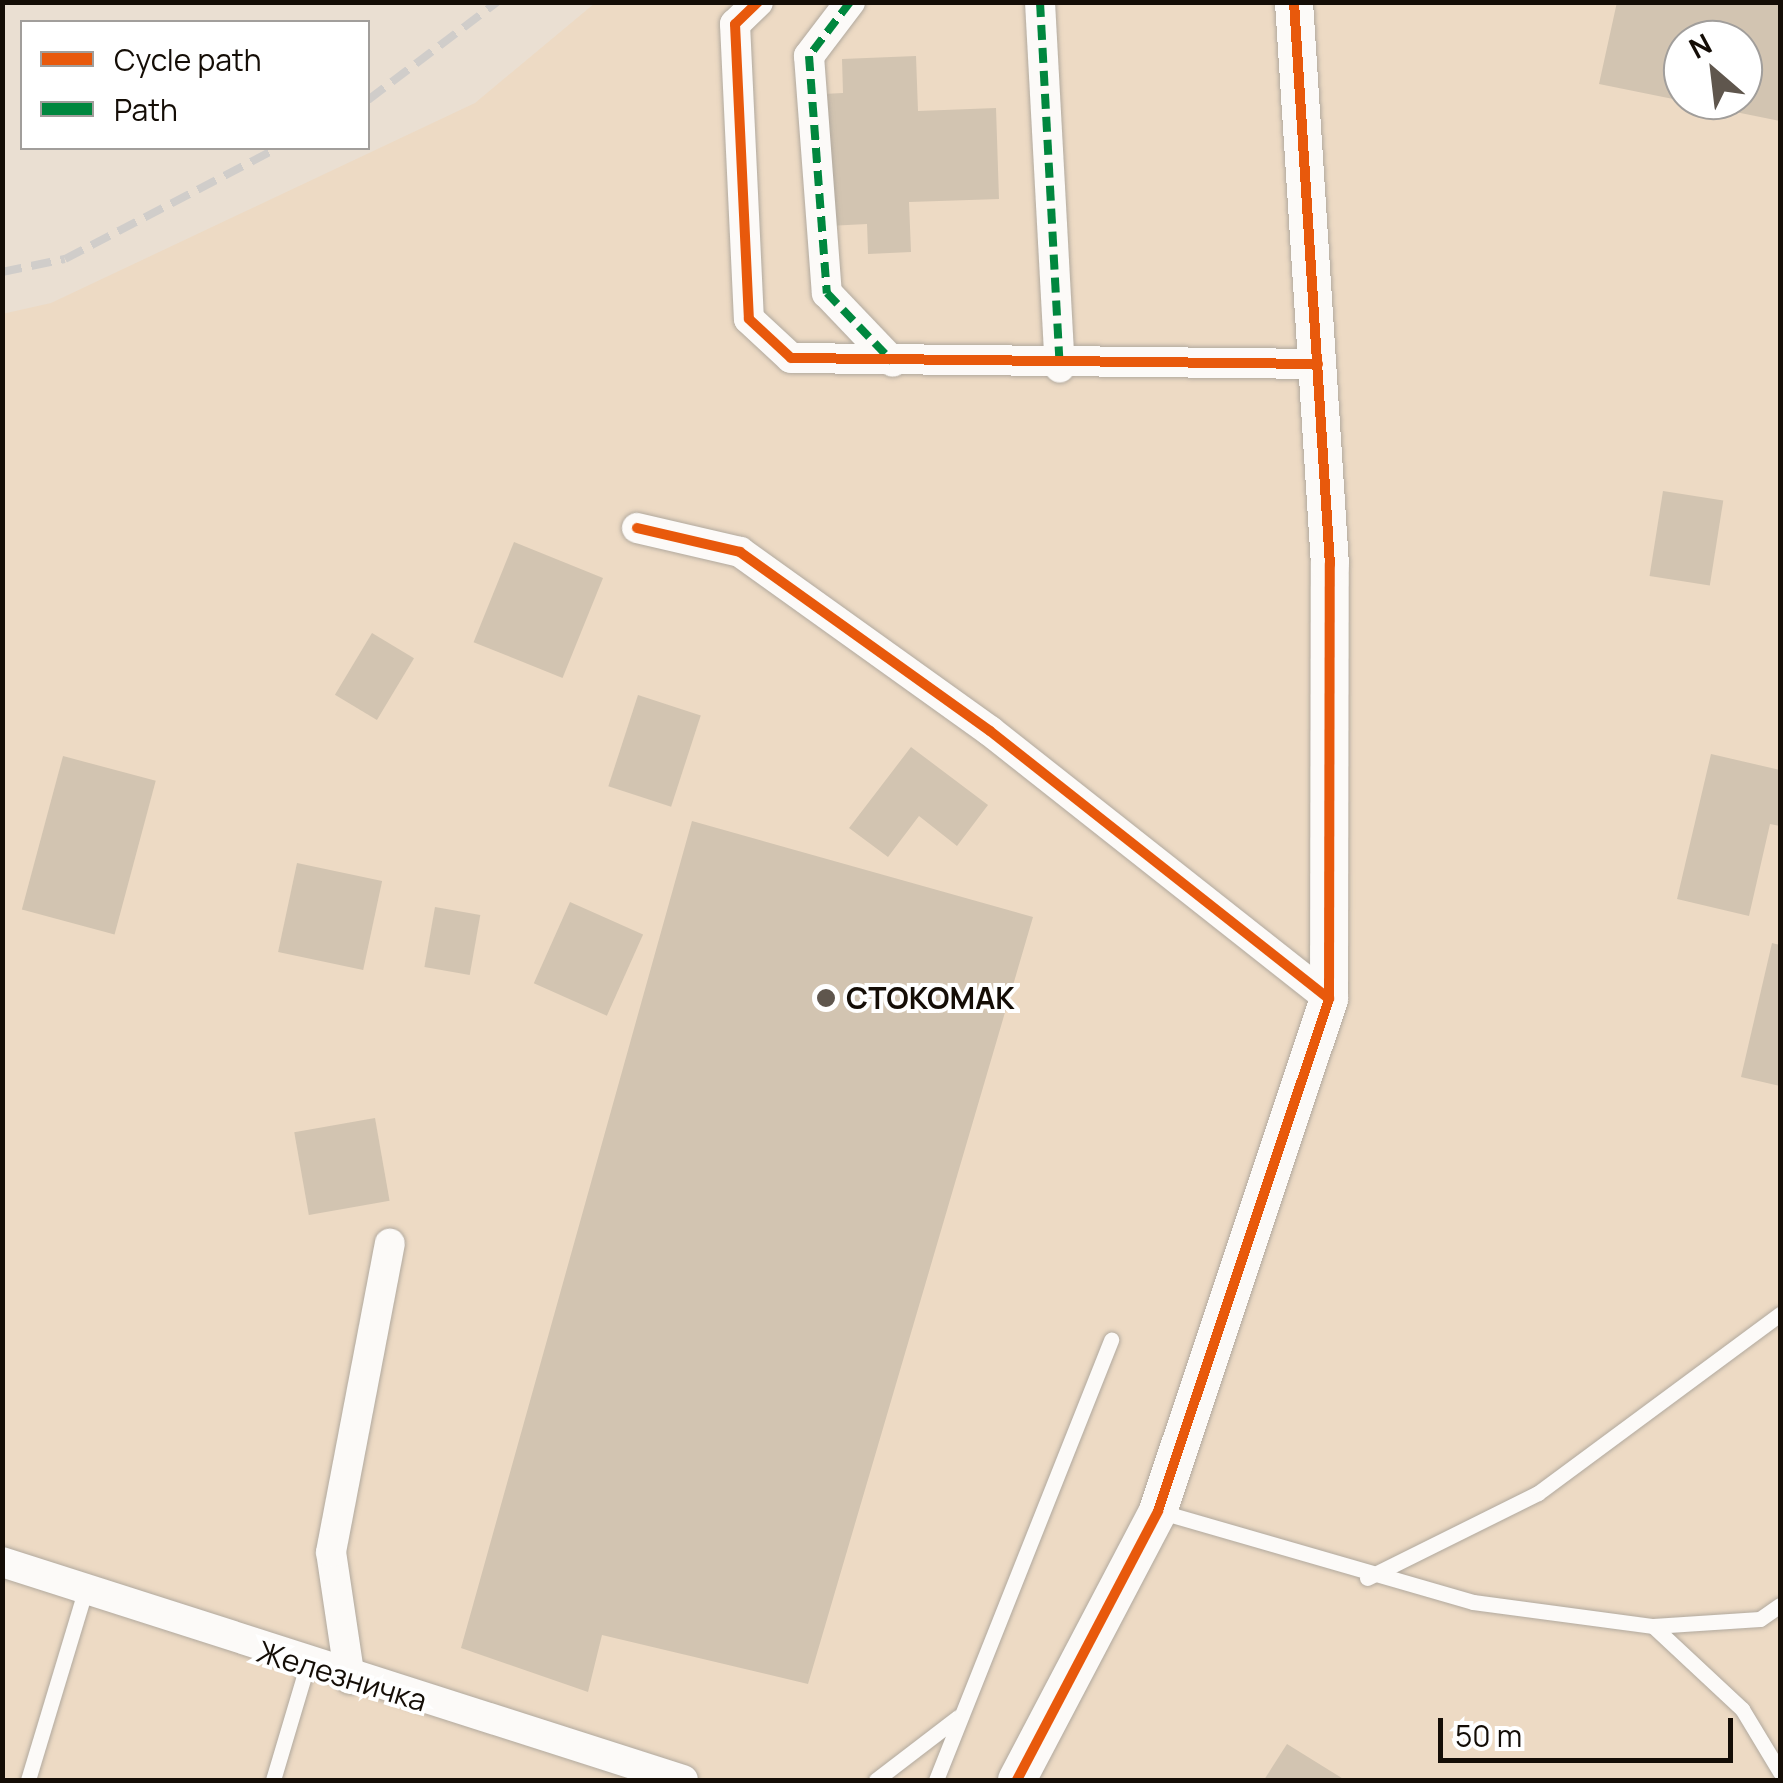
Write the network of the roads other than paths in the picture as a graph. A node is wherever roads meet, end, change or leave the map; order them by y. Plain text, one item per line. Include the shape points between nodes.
1 (758, 2) edge
2 (850, 2) edge
3 (1040, 2) edge
4 (1294, 2) edge
5 (893, 362) junction
6 (1318, 364) junction
7 (1060, 367) junction
8 (637, 528) dead end
9 (1329, 999) junction
10 (390, 1244) dead end
11 (1780, 1314) edge
12 (1111, 1340) dead end
13 (1158, 1511) junction
14 (2, 1562) edge
15 (1367, 1578) junction
16 (84, 1590) junction
17 (1780, 1604) edge
18 (1653, 1626) junction
19 (306, 1666) junction
20 (350, 1679) junction
21 (958, 1717) junction
22 (1780, 1772) edge
23 (28, 1780) edge
24 (273, 1780) edge
25 (683, 1780) edge
26 (876, 1780) edge
27 (936, 1780) edge
28 (1017, 1780) edge

1 - 5 street via 735,24 748,318 792,358
2 - 5 street via 809,56 827,293
3 - 7 street
4 - 6 street
5 - 7 street
6 - 7 street
6 - 9 street via 1330,565
8 - 9 street via 740,552 990,731
9 - 13 street
10 - 20 street via 331,1552
11 - 15 lane via 1538,1493
12 - 21 lane
13 - 15 lane
13 - 28 street
14 - 16 street, Железничка
15 - 18 lane
16 - 19 street, Железничка
16 - 23 lane
17 - 18 lane via 1760,1620
18 - 22 lane via 1742,1709
19 - 20 street, Железничка
19 - 24 lane
20 - 25 street, Железничка
21 - 26 lane
21 - 27 lane

